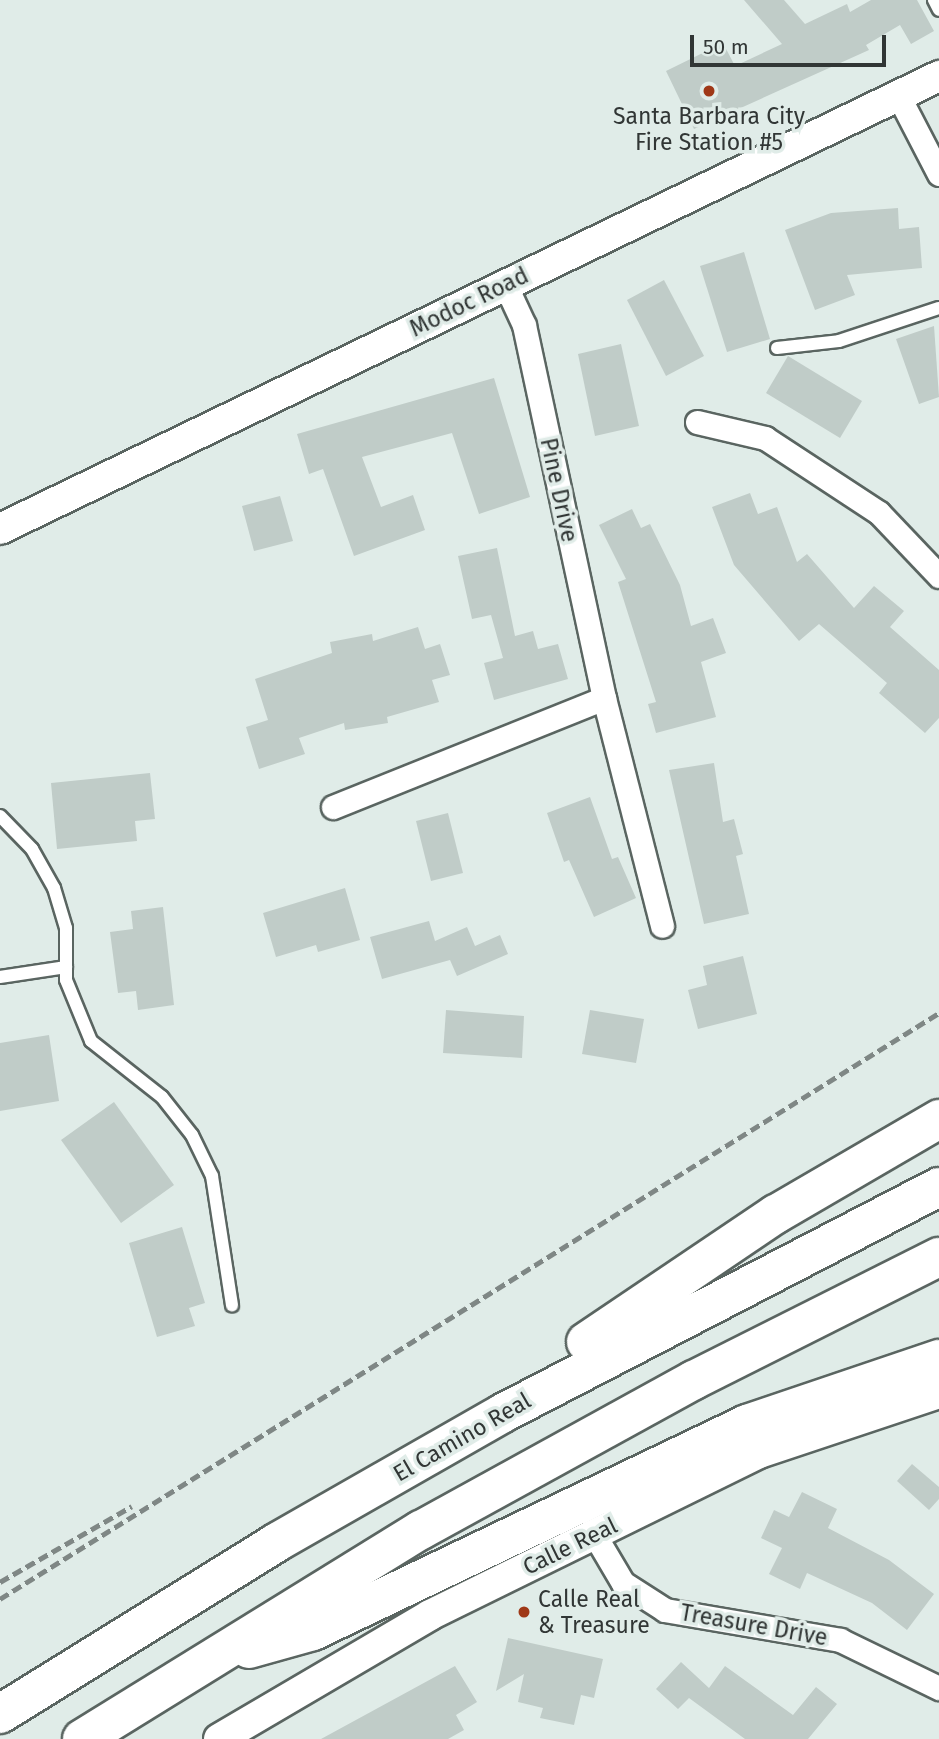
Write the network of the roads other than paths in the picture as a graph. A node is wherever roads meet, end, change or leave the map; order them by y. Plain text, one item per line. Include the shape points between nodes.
1 (934, 0) edge
2 (939, 10) edge
3 (939, 76) edge
4 (898, 95) junction
5 (939, 174) edge
6 (505, 284) junction
7 (939, 308) edge
8 (777, 348) dead end
9 (697, 422) dead end
10 (0, 529) edge
11 (939, 576) edge
12 (604, 698) junction
13 (333, 807) dead end
14 (0, 816) edge
15 (663, 926) dead end
16 (66, 967) junction
17 (0, 977) edge
18 (939, 1119) edge
19 (939, 1186) edge
20 (939, 1257) edge
21 (232, 1305) dead end
22 (939, 1359) edge
23 (939, 1393) edge
24 (594, 1534) junction
25 (276, 1542) junction
26 (210, 1659) junction
27 (939, 1688) edge
28 (0, 1714) edge
29 (82, 1739) edge
30 (219, 1739) edge

1 - 2 lane
3 - 4 street, Modoc Road
4 - 5 street
4 - 6 street, Modoc Road
6 - 10 street, Modoc Road
6 - 12 street, Pine Drive via 524,325
7 - 8 lane via 839,341
9 - 11 street via 765,438 879,513
12 - 13 street
12 - 15 street, Pine Drive
14 - 16 lane via 32,849 54,888 66,928
16 - 17 lane
16 - 21 lane via 74,1002 91,1041 162,1097 192,1135 212,1176
18 - 25 highway via 776,1214
19 - 25 highway, El Camino Real via 643,1336
20 - 26 highway via 554,1456
22 - 26 highway via 747,1424 313,1631
23 - 24 street, Calle Real via 759,1453
24 - 27 street, Treasure Drive via 623,1583 665,1610 840,1640
24 - 30 street, Calle Real via 336,1665
25 - 28 highway, El Camino Real
26 - 29 highway

